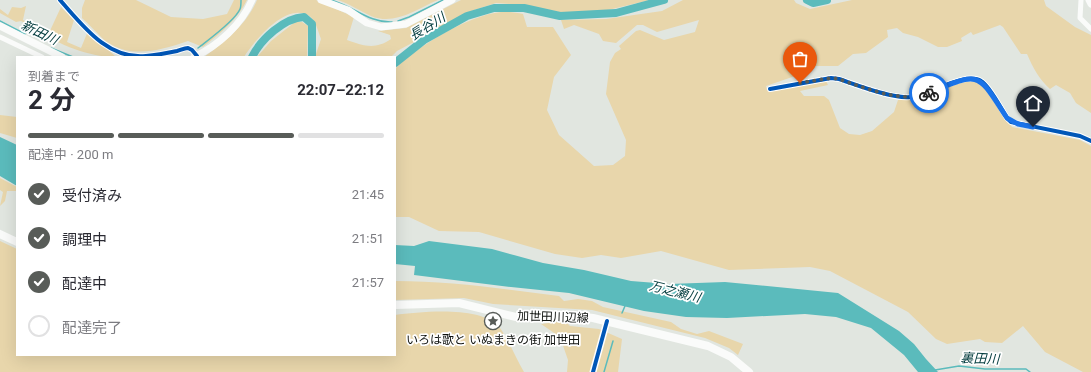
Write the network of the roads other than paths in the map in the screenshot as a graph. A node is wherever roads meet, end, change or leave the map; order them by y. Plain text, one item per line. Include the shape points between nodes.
1 (60, 0) edge
2 (252, 0) edge
3 (320, 0) edge
4 (452, 0) edge
5 (1081, 0) edge
6 (1089, 0) edge
7 (1091, 4) edge
8 (0, 26) edge
9 (1091, 29) edge
10 (0, 37) edge
11 (40, 56) edge
12 (60, 56) edge
13 (131, 56) edge
14 (147, 56) edge
15 (196, 56) edge
16 (770, 89) dead end
17 (1091, 141) edge
18 (0, 234) edge
19 (16, 242) edge
20 (396, 305) edge
21 (607, 321) junction
22 (593, 372) edge
23 (749, 372) edge

1 - 13 street via 102,43 115,52
2 - 15 main road via 236,24 211,47
3 - 4 main road via 348,10 367,23 381,27 406,24
5 - 9 street via 1080,18
6 - 7 main road
8 - 12 main road
10 - 11 street
14 - 15 street via 188,48
16 - 17 street via 831,78 894,96 908,97 926,94 959,80 976,79 984,84 1011,122 1080,136
18 - 19 main road
20 - 21 main road, 加世田川辺線 via 459,303 516,317 568,315
21 - 22 main road
21 - 23 main road, 加世田川辺線 via 708,346 731,357

